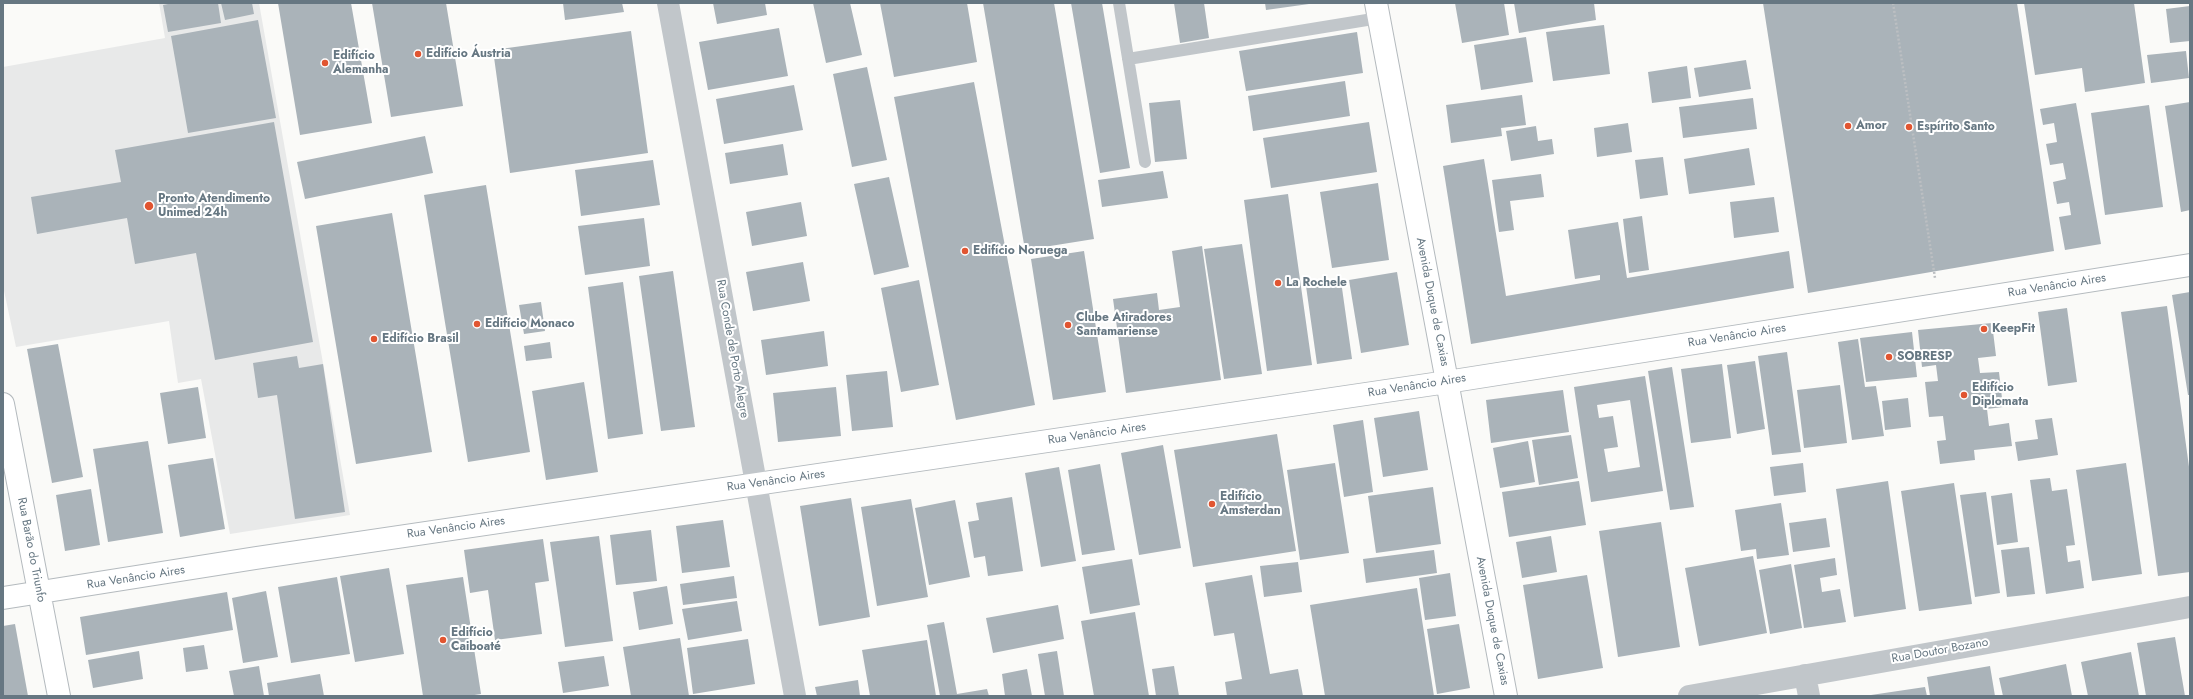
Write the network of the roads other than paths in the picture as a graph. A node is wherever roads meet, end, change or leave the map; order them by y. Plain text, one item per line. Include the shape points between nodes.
1 (668, 3) edge
2 (1119, 3) edge
3 (1377, 11) edge
4 (1128, 59) junction
5 (1145, 162) dead end
6 (2190, 265) edge
7 (1447, 382) junction
8 (3, 404) edge
9 (756, 484) junction
10 (40, 593) junction
11 (3, 598) edge
12 (2190, 607) edge
13 (1807, 686) edge
14 (59, 696) edge
15 (795, 696) edge
16 (1506, 696) edge
17 (1689, 696) edge

1 - 9 street, Rua Conde de Porto Alegre
2 - 4 lane
3 - 4 lane
3 - 7 street, Avenida Duque de Caxias
4 - 5 lane
6 - 7 street, Rua Venâncio Aires
7 - 9 street, Rua Venâncio Aires
7 - 16 street, Avenida Duque de Caxias
8 - 10 street, Rua Barão do Triunfo
9 - 10 street, Rua Venâncio Aires via 264,556
9 - 15 street, Rua Conde de Porto Alegre
10 - 11 street, Rua Venâncio Aires
10 - 14 street, Rua Barão do Triunfo
12 - 13 street, Rua Doutor Bozano
13 - 17 street, Rua Doutor Bozano

